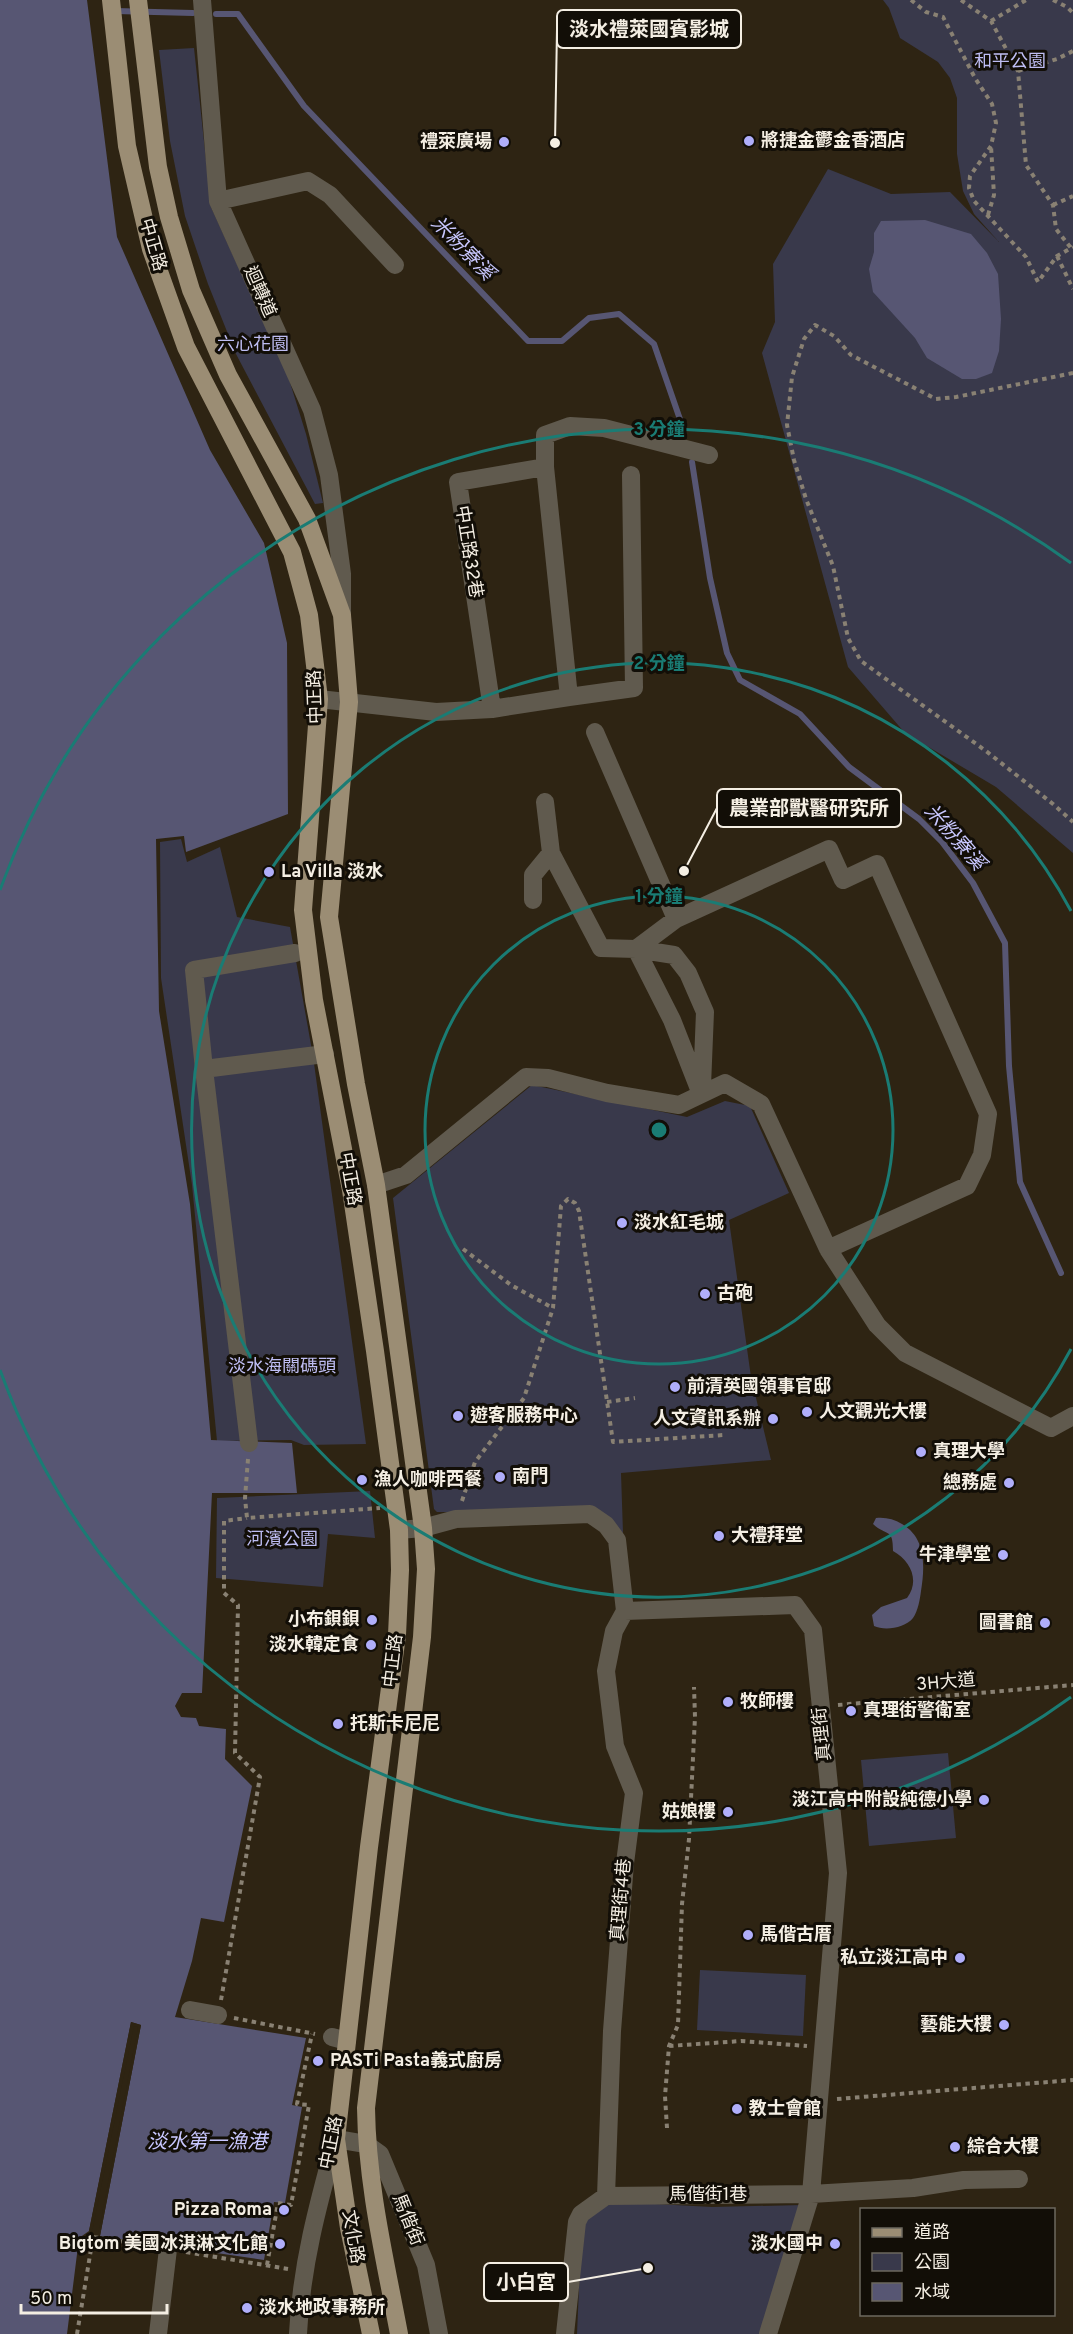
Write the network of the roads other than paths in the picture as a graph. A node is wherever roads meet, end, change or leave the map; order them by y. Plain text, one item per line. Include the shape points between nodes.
1 (111, 0) edge
2 (138, 0) edge
3 (202, 0) edge
4 (218, 201) junction
5 (395, 265) dead end
6 (709, 455) dead end
7 (545, 467) junction
8 (631, 475) dead end
9 (342, 615) junction
10 (569, 697) junction
11 (319, 699) junction
12 (349, 702) junction
13 (492, 709) junction
14 (595, 732) dead end
15 (545, 802) dead end
16 (551, 853) junction
17 (533, 900) dead end
18 (676, 919) junction
19 (636, 950) junction
20 (296, 953) dead end
21 (325, 1054) junction
22 (204, 1070) junction
23 (701, 1094) junction
24 (376, 1185) junction
25 (828, 1250) junction
26 (1073, 1416) edge
27 (249, 1443) road end
28 (423, 1528) junction
29 (399, 1530) junction
30 (625, 1611) junction
31 (190, 2010) dead end
32 (218, 2015) road end
33 (336, 2139) junction
34 (366, 2144) junction
35 (1019, 2179) dead end
36 (811, 2194) junction
37 (606, 2196) junction
38 (168, 2249) dead end
39 (158, 2334) edge
40 (297, 2334) edge
41 (371, 2334) edge
42 (399, 2334) edge
43 (439, 2334) edge
44 (564, 2334) edge
45 (768, 2334) edge

1 - 11 main road, 中正路 via 127,146 151,249 186,347 292,552 309,615
2 - 9 main road, 中正路 via 158,168 191,290 228,375 307,519
3 - 4 street, 迴轉道
4 - 5 street via 308,180 330,195
4 - 9 street, 迴轉道 via 312,410 329,475 342,574
6 - 7 street via 604,428 570,426 545,435
7 - 10 street
7 - 13 street, 中正路32巷 via 458,482
8 - 10 street via 634,688
9 - 12 main road, 中正路
10 - 13 street
11 - 12 street
11 - 21 main road, 中正路 via 303,910
12 - 13 street via 436,712
12 - 24 main road, 中正路 via 330,917
14 - 18 street
15 - 16 street
16 - 17 street via 533,875
16 - 19 street via 601,948
18 - 19 street
18 - 25 street via 829,849 843,880 878,864 988,1114 982,1155 967,1186
19 - 23 street via 672,1020
19 - 23 street via 674,955 692,983 705,1012
20 - 22 street via 194,970
21 - 22 street
21 - 29 main road, 中正路 via 351,1190
22 - 27 street
23 - 24 street via 679,1105 526,1077 406,1175
23 - 25 street via 725,1083 761,1104
24 - 28 main road, 中正路
25 - 26 street via 877,1326 905,1353 1051,1428
28 - 29 street
28 - 30 street via 456,1519 590,1514 606,1525 617,1540
28 - 34 main road, 中正路 via 426,1569 422,1637 366,2109
29 - 33 main road, 中正路 via 397,1635 339,2039
30 - 36 street, 真理街 via 795,1605 813,1630 838,1873
30 - 37 street, 真理街4巷 via 614,1631 606,1671 615,1746 633,1793 612,2031
31 - 32 street
33 - 34 street
33 - 40 street, 中正路 via 308,2248
33 - 41 main road, 文化路
34 - 42 main road, 文化路
34 - 43 street, 馬偕街 via 380,2154 426,2265
35 - 36 street, 馬偕街1巷
36 - 37 street, 馬偕街1巷
36 - 45 street, 真理街
37 - 44 street via 581,2214 577,2222
38 - 39 street

